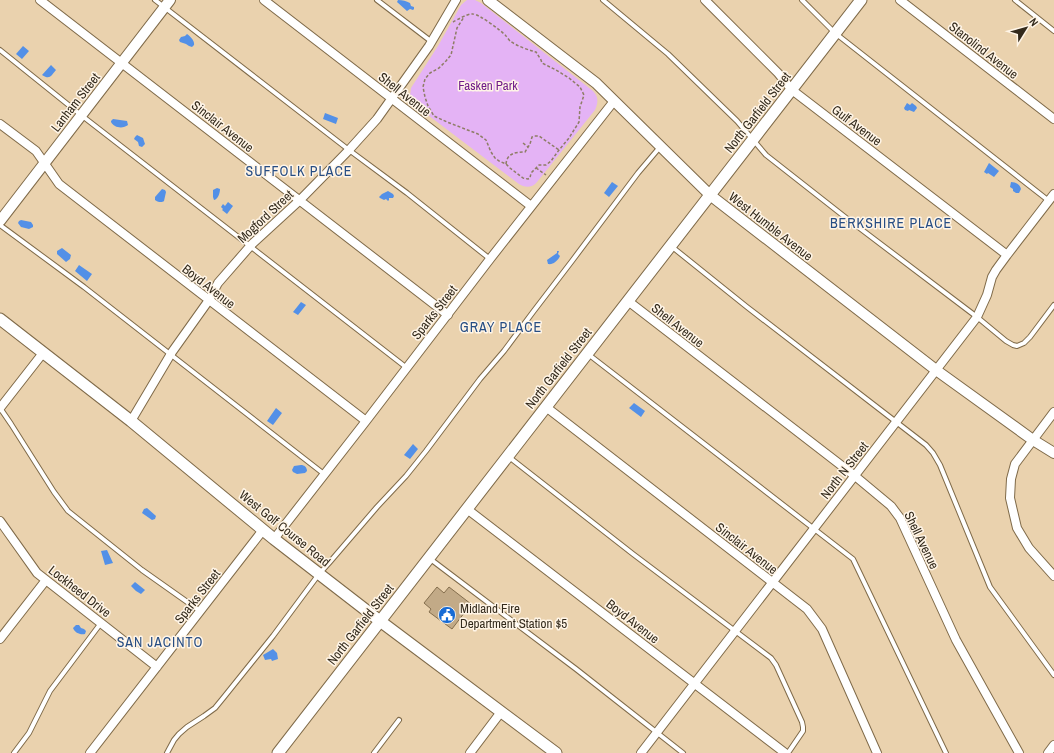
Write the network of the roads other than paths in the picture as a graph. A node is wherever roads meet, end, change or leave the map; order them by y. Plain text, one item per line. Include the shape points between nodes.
1 (40, 0) edge
2 (155, 0) edge
3 (264, 0) edge
4 (377, 0) edge
5 (456, 0) edge
6 (488, 0) edge
7 (603, 0) edge
8 (705, 0) edge
9 (802, 0) edge
10 (861, 0) edge
11 (900, 0) edge
12 (1014, 0) edge
13 (167, 4) edge
14 (1054, 30) edge
15 (835, 33) junction
16 (432, 42) junction
17 (0, 50) edge
18 (121, 63) junction
19 (792, 90) junction
20 (392, 99) junction
21 (614, 101) junction
22 (81, 115) junction
23 (1054, 119) edge
24 (0, 124) edge
25 (753, 139) junction
26 (660, 146) junction
27 (349, 150) junction
28 (44, 163) junction
29 (710, 195) junction
30 (1052, 198) edge
31 (300, 200) junction
32 (531, 206) junction
33 (0, 221) edge
34 (0, 225) edge
35 (671, 245) junction
36 (250, 246) junction
37 (1007, 255) junction
38 (490, 259) junction
39 (209, 300) junction
40 (628, 301) junction
41 (1054, 305) edge
42 (448, 315) junction
43 (977, 318) junction
44 (0, 320) edge
45 (43, 353) junction
46 (587, 354) junction
47 (170, 355) junction
48 (407, 368) junction
49 (936, 370) junction
50 (546, 407) junction
51 (0, 408) edge
52 (1054, 412) edge
53 (132, 421) junction
54 (366, 421) junction
55 (896, 422) junction
56 (1033, 440) junction
57 (1054, 453) edge
58 (508, 456) junction
59 (324, 474) junction
60 (855, 476) junction
61 (467, 509) junction
62 (1, 525) edge
63 (813, 529) junction
64 (263, 530) junction
65 (274, 539) junction
66 (429, 558) junction
67 (319, 574) junction
68 (1054, 576) edge
69 (46, 580) junction
70 (772, 582) junction
71 (200, 612) junction
72 (380, 621) junction
73 (100, 623) junction
74 (734, 631) junction
75 (0, 639) edge
76 (157, 667) junction
77 (1054, 675) edge
78 (694, 683) junction
79 (501, 712) junction
80 (399, 720) dead end
81 (656, 733) junction
82 (1054, 745) edge
83 (875, 752) edge
84 (14, 753) edge
85 (90, 753) edge
86 (167, 753) edge
87 (278, 753) edge
88 (374, 753) edge
89 (470, 753) edge
90 (556, 753) edge
91 (641, 753) edge
92 (682, 753) edge
93 (785, 753) edge
94 (788, 753) edge
95 (946, 753) edge
96 (1019, 753) edge
97 (1048, 753) edge

1 - 18 street, Sinclair Avenue
2 - 13 lane
3 - 20 street, Shell Avenue
4 - 16 lane
5 - 16 street, Mogford Street
6 - 21 street, West Humble Avenue via 596,83
7 - 25 lane via 668,54
8 - 19 street, Gulf Avenue
9 - 15 lane
10 - 15 main road, North Garfield Street
11 - 23 street, Stanolind Avenue
12 - 14 lane
13 - 18 street, Lanham Street
13 - 27 lane
15 - 19 main road, North Garfield Street
15 - 30 lane
16 - 20 street, Mogford Street
17 - 22 lane
18 - 22 street, Lanham Street
18 - 31 street, Sinclair Avenue
19 - 25 main road, North Garfield Street
19 - 37 street, Gulf Avenue
20 - 27 street, Mogford Street
20 - 32 street, Shell Avenue
21 - 26 street, West Humble Avenue
21 - 32 street, Sparks Street
22 - 28 street, Lanham Street
22 - 36 lane
24 - 28 street, Boyd Avenue via 36,151
25 - 29 main road, North Garfield Street
25 - 43 lane via 766,155 787,172
26 - 29 street, West Humble Avenue
26 - 67 lane via 426,451
27 - 31 street, Mogford Street
27 - 38 lane
28 - 33 street, Lanham Street
28 - 39 street, Boyd Avenue via 59,184
29 - 35 main road, North Garfield Street
29 - 49 street, West Humble Avenue
30 - 37 street, North N Street
31 - 36 street, Mogford Street
31 - 42 street, Sinclair Avenue
32 - 38 street, Sparks Street
34 - 47 lane
35 - 40 main road, North Garfield Street
35 - 55 lane
36 - 39 street, Mogford Street via 218,283
36 - 48 lane
37 - 43 street, North N Street via 992,277
38 - 42 street, Sparks Street
39 - 47 street, Mogford Street
39 - 54 street, Boyd Avenue
40 - 46 main road, North Garfield Street
40 - 60 street, Shell Avenue
41 - 43 lane via 1030,337 1017,346 1006,341
42 - 48 street, Sparks Street
43 - 49 street, North N Street
44 - 45 main road, West Golf Course Road
45 - 51 street
45 - 53 main road, West Golf Course Road
46 - 50 main road, North Garfield Street
46 - 63 lane
47 - 53 street, Mogford Street
47 - 59 lane
48 - 54 street, Sparks Street
49 - 55 street, North N Street
49 - 56 street, West Humble Avenue
50 - 58 main road, North Garfield Street
50 - 70 street, Sinclair Avenue
51 - 71 lane via 68,511
52 - 56 street
53 - 64 main road, West Golf Course Road
54 - 59 street, Sparks Street
55 - 60 street, North N Street
55 - 77 lane via 933,453 990,587
56 - 57 street, West Humble Avenue
56 - 68 street via 1015,464 1010,498 1017,528 1029,548
58 - 61 main road, North Garfield Street
58 - 74 lane
59 - 65 street, Sparks Street
60 - 63 street, North N Street
60 - 96 street, Shell Avenue via 891,506 900,518 956,640
61 - 66 main road, North Garfield Street
61 - 78 street, Boyd Avenue
62 - 69 street, Lockheed Drive via 37,573
63 - 70 street, North N Street
63 - 95 lane via 853,559
64 - 65 main road, West Golf Course Road
64 - 71 street, Sparks Street
65 - 67 main road, West Golf Course Road
66 - 72 main road, North Garfield Street
66 - 81 lane
67 - 72 main road, West Golf Course Road
67 - 86 lane via 215,708 187,727 174,740
69 - 73 street, Lockheed Drive
69 - 75 street
70 - 74 street, North N Street
70 - 83 street, Sinclair Avenue via 807,609 822,629
71 - 76 street, Sparks Street
72 - 79 main road, West Golf Course Road
72 - 87 main road, North Garfield Street
73 - 76 street, Lockheed Drive
73 - 84 lane via 50,691 29,733
74 - 78 street, North N Street
74 - 94 lane via 771,658 802,722 803,731
76 - 85 street, Sparks Street
78 - 81 street, North N Street
78 - 93 street, Boyd Avenue
79 - 89 street
79 - 90 main road, West Golf Course Road
80 - 88 lane
81 - 91 street, North N Street
81 - 92 lane
82 - 97 street

